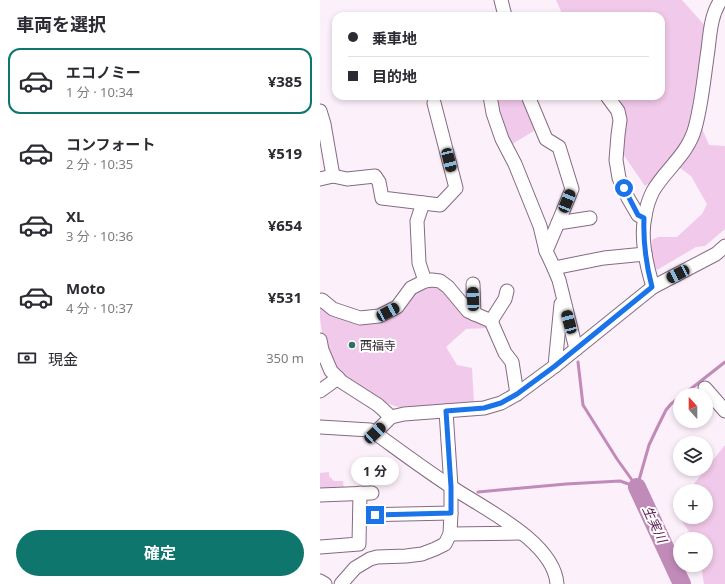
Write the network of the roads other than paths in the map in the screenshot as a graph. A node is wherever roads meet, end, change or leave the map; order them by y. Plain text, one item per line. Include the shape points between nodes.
1 (501, 0) edge
2 (721, 0) edge
3 (504, 12) edge
4 (491, 100) edge
5 (530, 100) edge
6 (610, 100) edge
7 (434, 103) dead end
8 (320, 111) edge
9 (326, 178) edge
10 (423, 203) junction
11 (590, 218) dead end
12 (644, 218) junction
13 (558, 223) junction
14 (725, 246) edge
15 (546, 250) junction
16 (645, 254) junction
17 (554, 268) junction
18 (425, 281) junction
19 (473, 284) dead end
20 (652, 287) junction
21 (507, 291) dead end
22 (562, 295) junction
23 (320, 301) edge
24 (474, 314) junction
25 (491, 321) junction
26 (320, 340) edge
27 (576, 349) junction
28 (555, 366) junction
29 (338, 378) junction
30 (320, 391) edge
31 (517, 394) junction
32 (713, 397) edge
33 (725, 410) edge
34 (446, 411) junction
35 (391, 417) junction
36 (320, 426) edge
37 (375, 433) junction
38 (451, 487) junction
39 (320, 495) edge
40 (451, 513) junction
41 (360, 515) junction
42 (521, 533) junction
43 (450, 534) junction
44 (320, 547) edge
45 (320, 580) edge
46 (325, 584) edge
47 (341, 584) edge
48 (557, 584) edge

1 - 3 street
2 - 12 street via 713,16 695,129 689,145 653,192
4 - 15 street via 502,139 540,226
5 - 13 street via 546,139 559,147 572,189
6 - 12 street via 618,110 620,120 616,160 619,178 638,215
7 - 10 street via 456,188 440,205
8 - 9 street via 324,124
9 - 10 street via 375,176 380,182 382,198
10 - 18 street via 417,221 419,263
11 - 13 street
12 - 16 street
13 - 15 street
14 - 20 street via 716,254
15 - 17 street
16 - 17 street via 604,258
16 - 20 street
17 - 22 street
18 - 23 street via 411,288 397,307 379,316 360,318 333,309
18 - 24 street via 440,281 468,311
19 - 24 street
20 - 27 street
21 - 25 street
22 - 27 street
22 - 28 street
24 - 25 street
25 - 31 street via 505,353 512,362
26 - 29 street via 331,372
27 - 28 street
28 - 31 street
29 - 30 street
29 - 35 street
31 - 34 street via 501,403 484,408
32 - 33 street
34 - 35 street
34 - 38 street
35 - 37 street
36 - 37 street via 370,430
37 - 38 street
38 - 40 street
38 - 42 street
39 - 41 street via 366,493
40 - 41 street
40 - 43 street
41 - 44 street via 359,544
42 - 43 street
42 - 48 street via 537,546 550,562
43 - 47 street via 445,544 429,552 370,559 355,568
45 - 46 street

